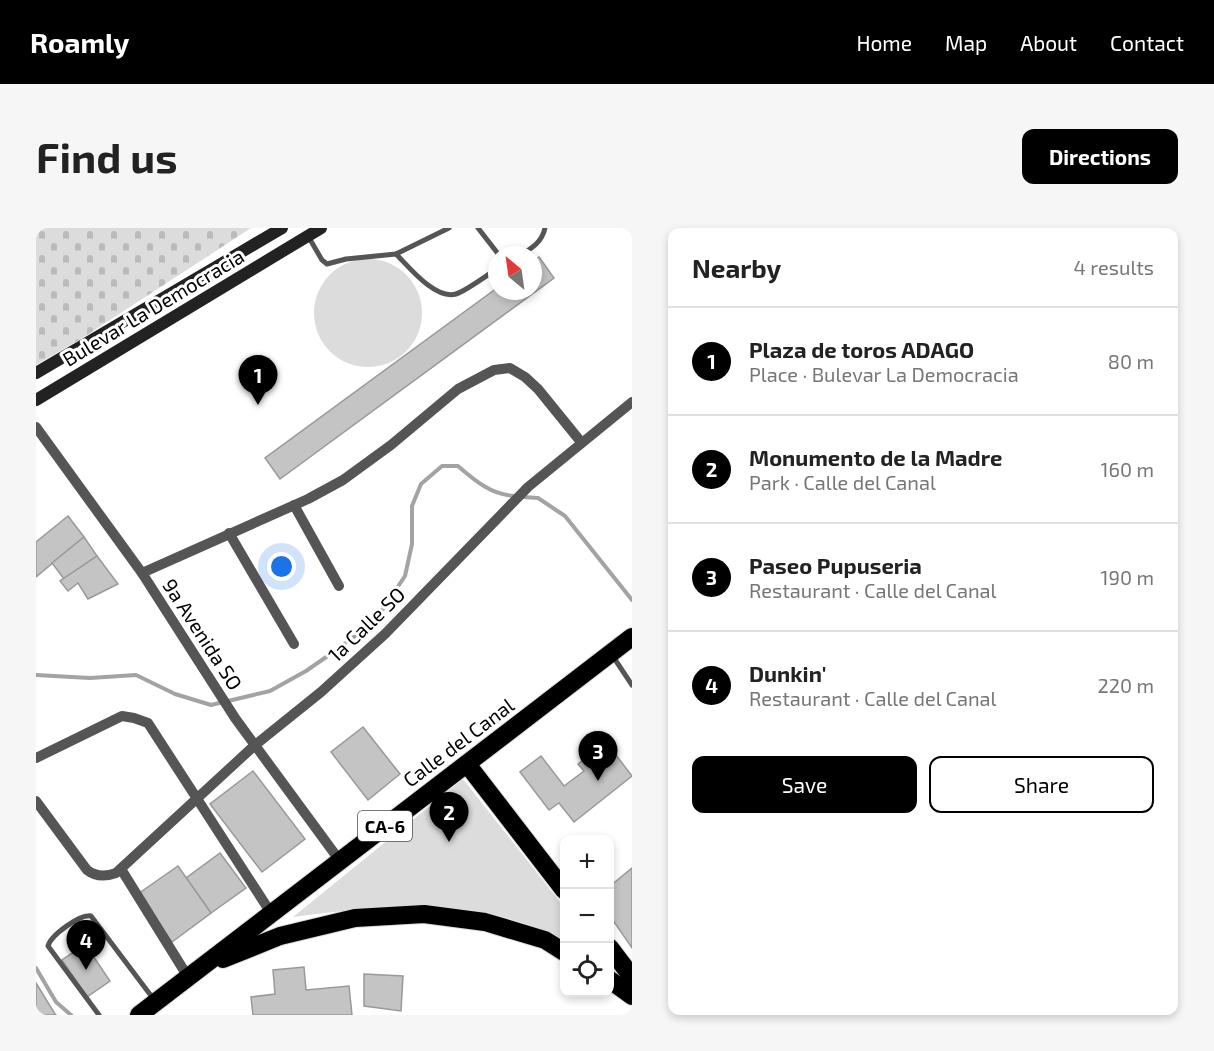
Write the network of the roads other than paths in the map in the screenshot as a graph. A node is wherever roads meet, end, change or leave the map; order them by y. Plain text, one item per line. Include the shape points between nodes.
1 (282, 228) edge
2 (321, 228) edge
3 (449, 228) edge
4 (478, 228) edge
5 (545, 228) edge
6 (308, 236) junction
7 (492, 246) edge
8 (535, 246) edge
9 (396, 254) junction
10 (488, 274) edge
11 (36, 373) edge
12 (36, 400) edge
13 (632, 402) edge
14 (36, 427) edge
15 (581, 442) junction
16 (294, 505) junction
17 (229, 533) junction
18 (142, 573) junction
19 (339, 586) dead end
20 (632, 637) edge
21 (294, 644) dead end
22 (611, 653) junction
23 (632, 685) edge
24 (255, 745) junction
25 (36, 758) edge
26 (467, 764) junction
27 (198, 798) junction
28 (36, 801) edge
29 (340, 861) junction
30 (121, 869) junction
31 (563, 889) edge
32 (272, 913) junction
33 (560, 949) edge
34 (614, 954) edge
35 (194, 973) junction
36 (632, 977) edge
37 (614, 983) edge
38 (632, 996) edge
39 (156, 1002) junction
40 (99, 1015) edge
41 (139, 1015) edge

1 - 11 main road, Bulevar La Democracia
2 - 6 main road, Bulevar La Democracia
3 - 9 lane
4 - 7 lane
5 - 8 lane
6 - 9 lane via 327,264
6 - 12 main road, Bulevar La Democracia
9 - 10 lane via 432,289 444,294 456,294
13 - 15 street, 1a Calle SO
14 - 18 street, 9a Avenida SO
15 - 16 street via 525,377 510,368 494,370 458,388 343,480
15 - 24 street, 1a Calle SO via 528,487 385,634
16 - 17 street
16 - 19 street
17 - 18 street
17 - 21 street
18 - 24 street, 9a Avenida SO
20 - 22 highway, Calle del Canal / CA-6
22 - 23 lane
22 - 26 highway, Calle del Canal / CA-6
24 - 27 street, 1a Calle SO
24 - 29 street, 9a Avenida SO
25 - 27 street via 122,716 134,718 148,723
26 - 29 highway, Calle del Canal / CA-6
26 - 31 highway
27 - 30 street, 1a Calle SO
27 - 32 street
28 - 30 street via 87,870 104,876
29 - 32 highway, Calle del Canal / CA-6
30 - 35 street
32 - 35 highway, Calle del Canal / CA-6
33 - 35 highway via 545,940 485,922 424,914 355,918 280,936
34 - 36 highway
35 - 39 highway, Calle del Canal / CA-6
37 - 38 highway
39 - 40 lane via 91,916 86,915 50,939 48,946
39 - 41 highway, Calle del Canal / CA-6

